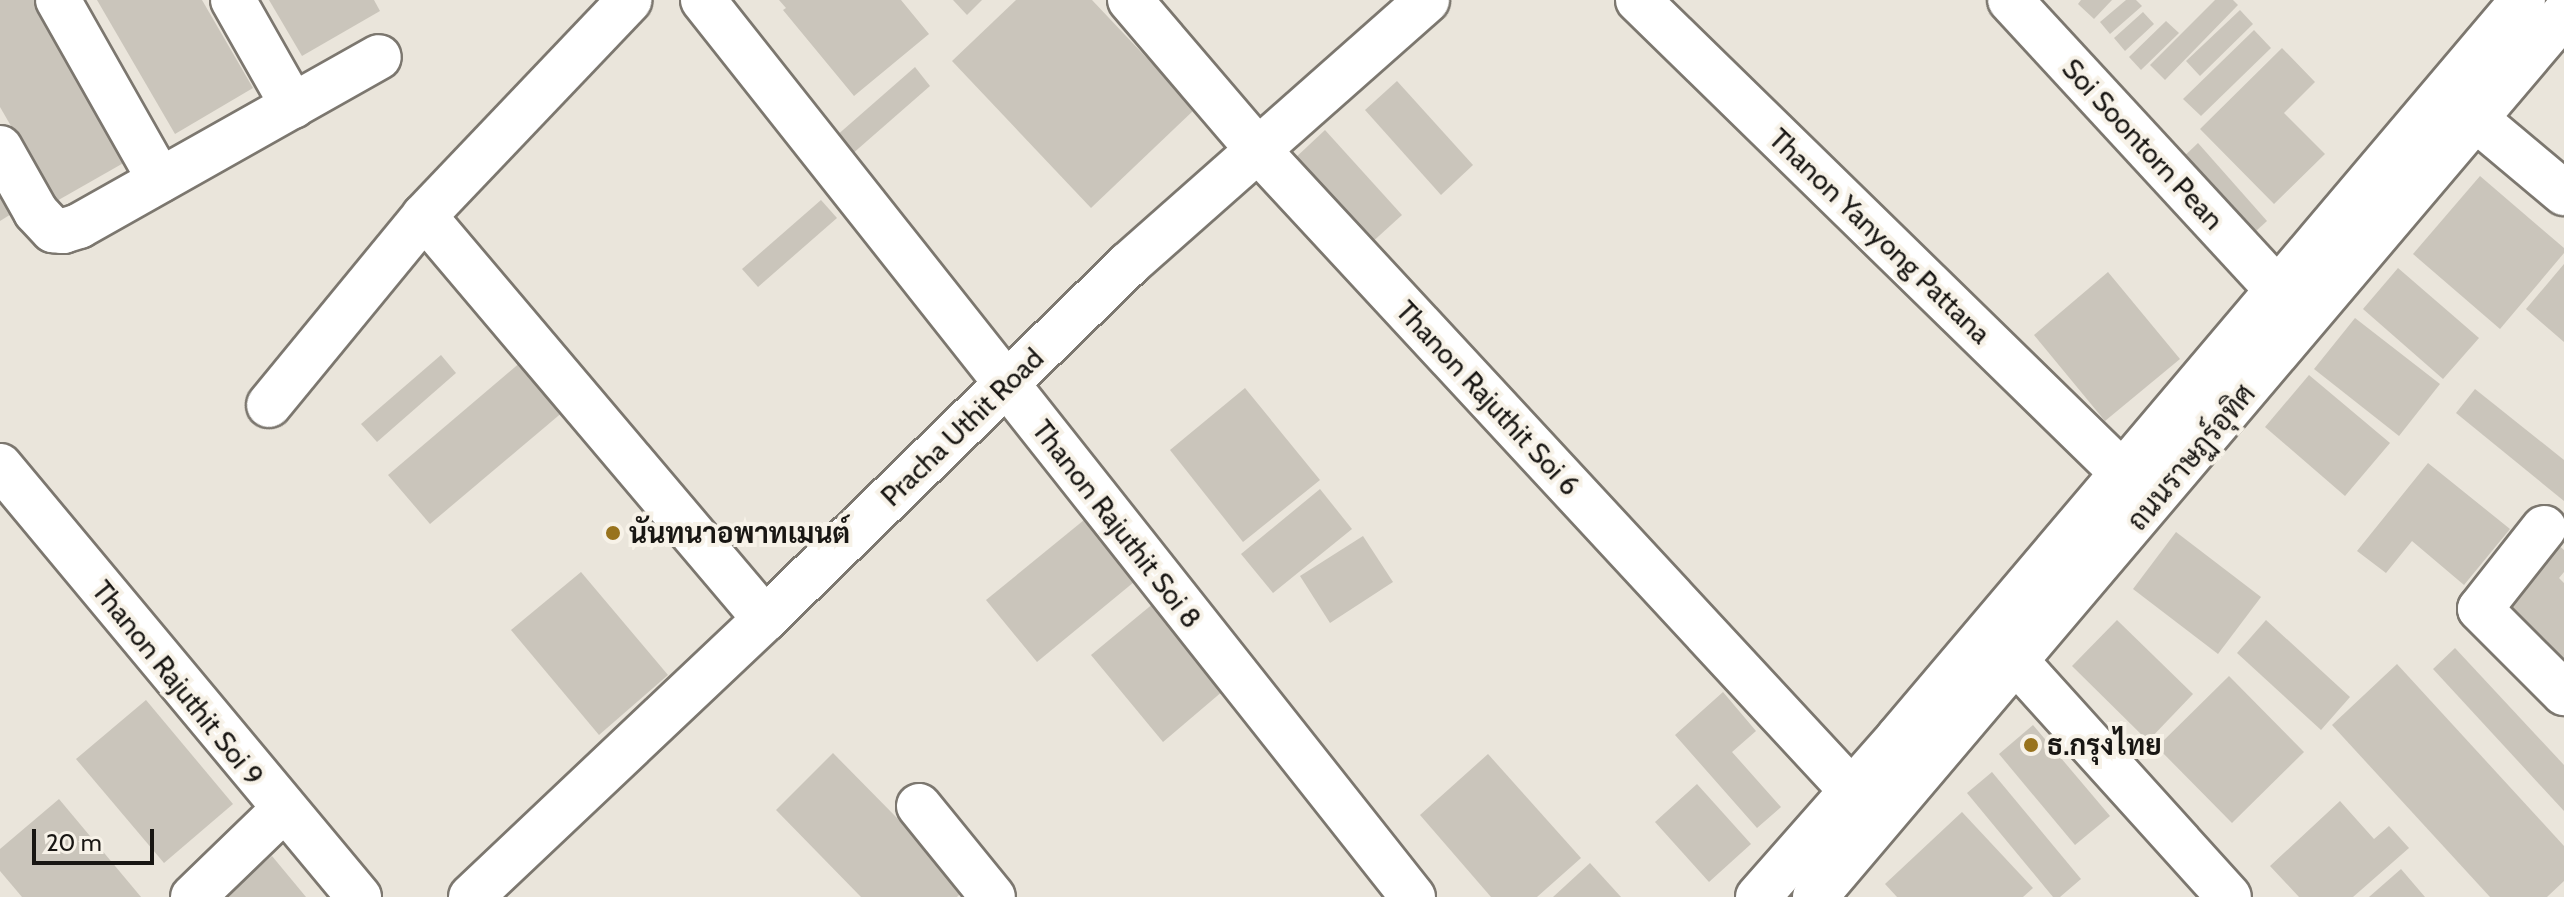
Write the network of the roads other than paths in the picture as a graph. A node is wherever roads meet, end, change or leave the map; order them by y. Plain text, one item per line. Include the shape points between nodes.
1 (58, 0) edge
2 (233, 0) edge
3 (630, 0) edge
4 (703, 0) edge
5 (1130, 0) edge
6 (1427, 0) edge
7 (1638, 0) edge
8 (2010, 0) edge
9 (2523, 0) edge
10 (2564, 14) edge
11 (379, 57) dead end
12 (293, 106) junction
13 (2477, 120) junction
14 (0, 148) edge
15 (1258, 150) junction
16 (160, 180) junction
17 (2564, 193) edge
18 (424, 216) junction
19 (2276, 288) junction
20 (1006, 383) junction
21 (269, 405) dead end
22 (0, 466) edge
23 (2122, 472) junction
24 (2152, 502) junction
25 (2544, 528) dead end
26 (765, 619) junction
27 (2011, 667) junction
28 (2564, 693) edge
29 (1852, 791) junction
30 (919, 806) dead end
31 (283, 810) junction
32 (193, 897) edge
33 (359, 897) edge
34 (471, 897) edge
35 (993, 897) edge
36 (1413, 897) edge
37 (1758, 897) edge
38 (1815, 897) edge
39 (2229, 897) edge

1 - 16 street
2 - 12 street
3 - 18 street
4 - 20 street, Thanon Rajuthit Soi 8
5 - 15 street, Thanon Rajuthit Soi 6
6 - 15 street, Pracha Uthit Road
7 - 23 street, Thanon Yanyong Pattana
8 - 19 street, Soi Soontorn Pean
9 - 19 street
10 - 13 street, ถนนราษฏร์อุทิศ
11 - 12 street
12 - 16 street
13 - 17 street
13 - 24 street, ถนนราษฏร์อุทิศ
14 - 16 street via 36,212 53,230 79,226
15 - 20 street, Pracha Uthit Road
15 - 29 street, Thanon Rajuthit Soi 6
18 - 21 street
18 - 26 street
19 - 23 street
20 - 26 street, Pracha Uthit Road
20 - 36 street, Thanon Rajuthit Soi 8
22 - 31 street, Thanon Rajuthit Soi 9
23 - 24 street, Thanon Yanyong Pattana
23 - 29 street
24 - 27 street, ถนนราษฏร์อุทิศ
25 - 28 street via 2480,609
26 - 34 street, Pracha Uthit Road
27 - 38 street, ถนนราษฏร์อุทิศ
27 - 39 street via 2023,669
29 - 37 street
30 - 35 street
31 - 32 street
31 - 33 street, Thanon Rajuthit Soi 9

